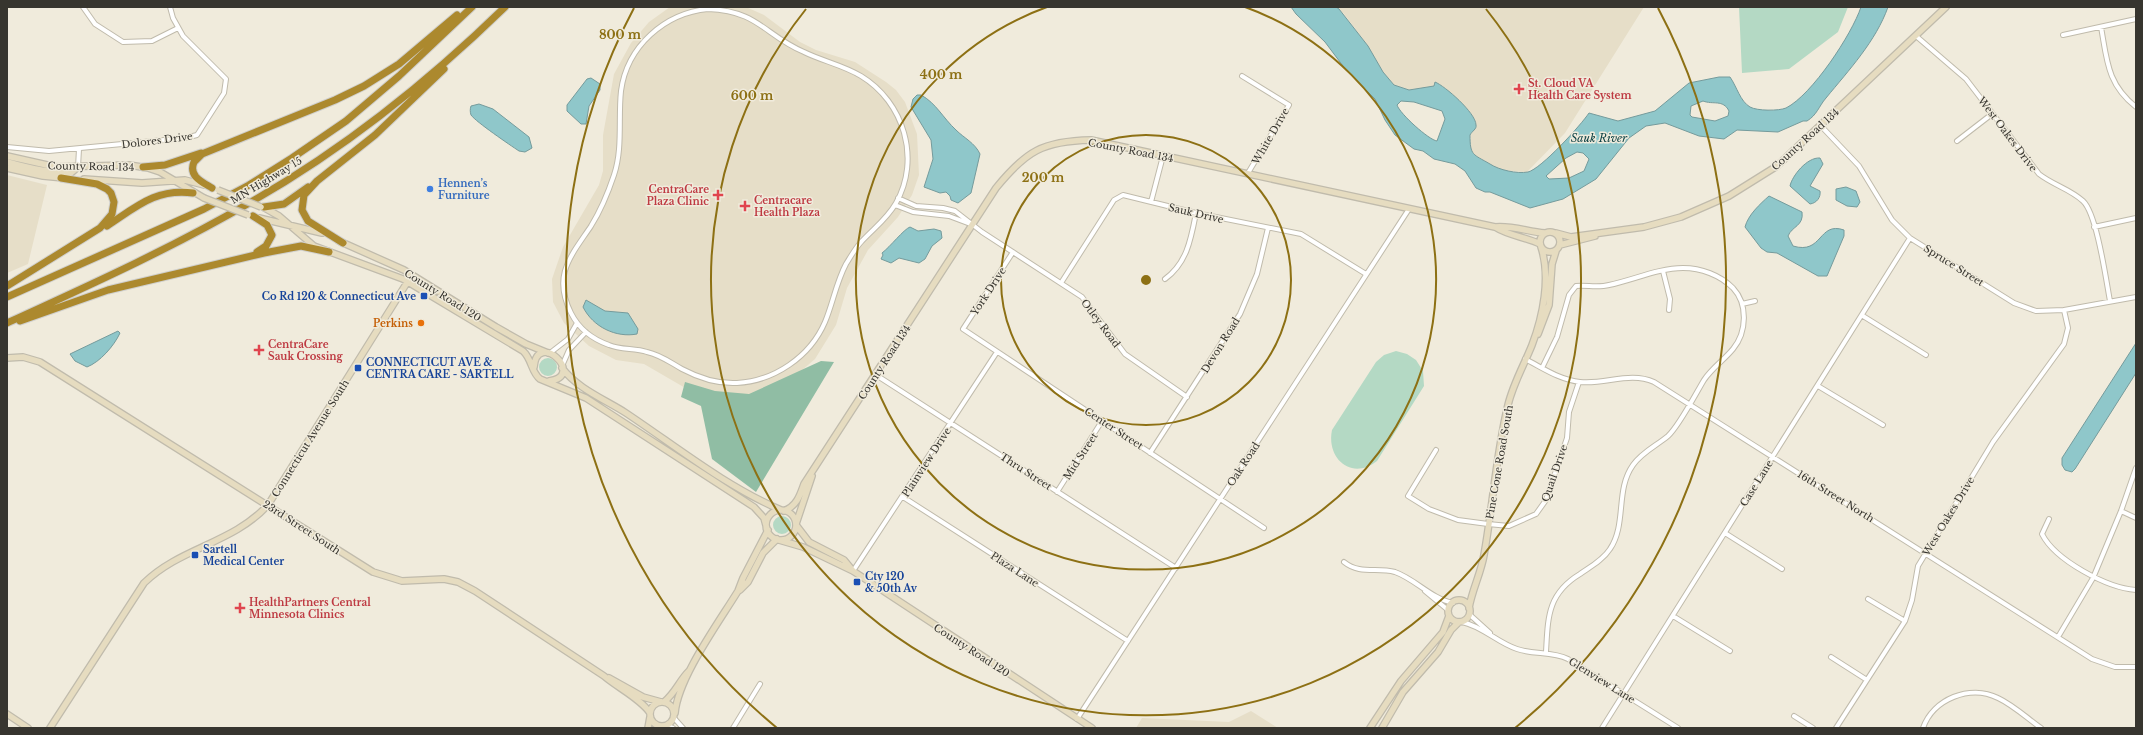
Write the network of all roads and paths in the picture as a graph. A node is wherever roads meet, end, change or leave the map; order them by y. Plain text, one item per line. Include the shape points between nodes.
1 (83, 7) edge
2 (170, 7) edge
3 (466, 7) edge
4 (472, 7) edge
5 (504, 7) edge
6 (1946, 7) edge
7 (2136, 19) edge
8 (2101, 26) junction
9 (178, 28) junction
10 (2063, 35) dead end
11 (1916, 36) junction
12 (471, 40) junction
13 (1242, 76) dead end
14 (2136, 107) edge
15 (1992, 114) junction
16 (1821, 126) junction
17 (1957, 141) dead end
18 (7, 147) edge
19 (79, 149) junction
20 (206, 151) junction
21 (7, 156) edge
22 (1163, 156) junction
23 (7, 162) edge
24 (78, 167) junction
25 (143, 167) junction
26 (7, 168) edge
27 (1248, 174) junction
28 (61, 178) junction
29 (173, 180) junction
30 (318, 180) junction
31 (215, 189) junction
32 (193, 193) junction
33 (204, 198) joint
34 (898, 198) junction
35 (1151, 202) junction
36 (895, 205) junction
37 (262, 207) junction
38 (1409, 209) junction
39 (1196, 213) junction
40 (251, 215) junction
41 (2136, 218) edge
42 (291, 226) junction
43 (973, 226) junction
44 (1496, 227) junction
45 (2094, 227) junction
46 (1268, 228) junction
47 (1614, 232) junction
48 (1545, 233) junction
49 (1556, 233) junction
50 (1910, 238) junction
51 (79, 241) junction
52 (343, 243) junction
53 (1560, 245) junction
54 (1540, 246) junction
55 (1556, 251) junction
56 (329, 252) junction
57 (1013, 252) junction
58 (240, 258) junction
59 (1663, 271) junction
60 (1366, 274) junction
61 (1165, 279) dead end
62 (408, 282) junction
63 (1061, 283) junction
64 (7, 286) edge
65 (7, 297) edge
66 (2136, 297) edge
67 (1755, 301) dead end
68 (2110, 301) junction
69 (1742, 304) junction
70 (1669, 310) dead end
71 (2064, 310) junction
72 (1863, 316) junction
73 (7, 323) edge
74 (577, 323) junction
75 (7, 326) edge
76 (963, 329) joint
77 (586, 332) junction
78 (1532, 344) junction
79 (997, 352) junction
80 (549, 353) junction
81 (1926, 355) dead end
82 (7, 358) edge
83 (1525, 359) junction
84 (562, 367) junction
85 (1542, 368) junction
86 (534, 370) junction
87 (876, 375) junction
88 (547, 382) junction
89 (1579, 382) junction
90 (1818, 386) junction
91 (1187, 397) junction
92 (1690, 404) junction
93 (1102, 421) junction
94 (951, 423) junction
95 (1883, 425) dead end
96 (1436, 450) dead end
97 (1150, 453) junction
98 (1773, 456) junction
99 (2136, 468) edge
100 (812, 473) junction
101 (1057, 492) junction
102 (903, 497) junction
103 (1220, 499) junction
104 (268, 505) junction
105 (782, 511) junction
106 (2121, 512) junction
107 (2049, 518) dead end
108 (2136, 518) edge
109 (1488, 524) junction
110 (796, 525) junction
111 (1264, 528) dead end
112 (767, 529) junction
113 (1725, 533) junction
114 (778, 539) junction
115 (1926, 553) junction
116 (1344, 562) dead end
117 (1176, 568) junction
118 (1782, 569) dead end
119 (853, 571) junction
120 (2093, 578) junction
121 (1412, 581) junction
122 (1476, 582) junction
123 (2136, 590) edge
124 (738, 591) junction
125 (1868, 599) dead end
126 (1461, 601) junction
127 (1453, 603) junction
128 (1469, 611) junction
129 (1449, 613) junction
130 (1673, 616) junction
131 (1904, 621) junction
132 (1460, 622) junction
133 (2058, 637) junction
134 (1498, 640) junction
135 (1128, 641) junction
136 (1546, 652) junction
137 (1730, 652) dead end
138 (1831, 657) dead end
139 (2136, 667) edge
140 (690, 669) junction
141 (604, 676) junction
142 (1867, 680) junction
143 (760, 684) dead end
144 (1623, 694) junction
145 (663, 702) junction
146 (7, 714) edge
147 (650, 715) junction
148 (675, 716) junction
149 (1794, 716) dead end
150 (1077, 719) junction
151 (664, 727) edge
152 (28, 728) edge
153 (50, 728) edge
154 (648, 728) edge
155 (673, 728) edge
156 (683, 728) edge
157 (733, 728) edge
158 (1092, 728) edge
159 (1370, 728) edge
160 (1382, 728) edge
161 (1602, 728) edge
162 (1678, 728) edge
163 (1813, 728) edge
164 (1836, 728) edge
165 (1923, 728) edge
166 (2041, 728) edge

1 - 9 street via 95,24 123,42 152,41
2 - 9 street, Dolores Drive
3 - 20 highway via 399,64 364,86
4 - 65 highway, MN Highway 15 via 399,76 346,121 292,158 204,209
5 - 12 highway, MN Highway 15
6 - 11 street, County Road 134
7 - 8 street
8 - 10 street
8 - 14 street via 2111,76 2120,93
9 - 19 street, Dolores Drive via 191,45 226,79 224,93 197,136
11 - 15 street, West Oakes Drive via 1966,79
11 - 16 street, County Road 134
12 - 30 highway via 421,93 345,160
12 - 73 highway, MN Highway 15 via 383,114 269,192 164,249
13 - 27 street, White Drive via 1289,106
15 - 17 street
15 - 45 street, West Oakes Drive via 2039,174 2085,202
16 - 47 street, County Road 134 via 1777,166 1709,206 1665,222
16 - 50 street, Spruce Street via 1859,166 1892,220
18 - 19 street, Dolores Drive via 49,151
19 - 24 street
20 - 25 highway via 165,165
20 - 31 highway via 194,162 192,168 197,179
21 - 24 street, County Road 134 via 44,165
22 - 27 street, County Road 134
22 - 35 street
22 - 43 street, County Road 134 via 1091,140 1044,146 1013,167 996,188
23 - 24 street via 36,170 65,173 71,173
24 - 25 street, County Road 134
25 - 29 street, County Road 134 via 154,169
26 - 28 street, County Road 134
27 - 38 street, County Road 134
28 - 29 street, County Road 134 via 142,183
28 - 51 highway via 97,184 113,197 114,210 110,219
29 - 31 street, County Road 134 via 185,180
29 - 32 street, County Road 134
30 - 37 highway via 284,204
30 - 52 highway via 303,198 303,215 316,227
31 - 37 street, County Road 120, bridge
32 - 33 street, County Road 134
32 - 51 highway via 173,192 160,195
33 - 40 street, County Road 120, bridge
34 - 36 street
34 - 43 street via 916,206 955,211
34 - 74 street via 904,185 908,151 896,111 879,89 850,70 796,49 750,17 720,9 685,12 650,35 636,51 625,73 621,92 620,141 616,170 603,205 574,247 564,276 565,297
35 - 39 street, Sauk Drive
35 - 63 street, Sauk Drive via 1123,195 1114,200
36 - 43 street via 913,212 949,216
36 - 77 street via 880,225 862,240 855,250 838,282 825,322 811,345 778,372 736,383 713,381 691,374 654,354 610,346
37 - 42 street, County Road 120 via 275,213
38 - 44 street, County Road 134
38 - 60 street, Oak Road
39 - 46 street, Sauk Drive
39 - 61 street via 1190,245 1176,271
40 - 42 street, County Road 120
40 - 58 highway via 267,225 272,232 272,238 262,250
41 - 45 street
42 - 52 street, County Road 120 via 317,231
42 - 56 street, County Road 120 via 314,246
43 - 57 street, Otley Road
43 - 87 street, County Road 134
44 - 48 street, County Road 134
44 - 54 street, County Road 134 via 1503,232 1529,238
45 - 68 street, West Oakes Drive
46 - 60 street, Sauk Drive via 1301,234
46 - 91 street, Devon Road via 1257,274 1240,314
47 - 49 street, County Road 134 via 1571,237
47 - 53 street, County Road 134
48 - 49 street
48 - 54 street via 1541,237
49 - 53 street
50 - 71 street, Spruce Street via 2014,303 2036,311
50 - 72 street, Case Lane
51 - 64 highway
52 - 80 street, County Road 120 via 404,270 496,327 526,344
53 - 55 street
54 - 55 street via 1547,252
54 - 78 street, Pine Cone Road South via 1545,285
55 - 78 street, Pine Cone Road South via 1552,264 1548,311
56 - 58 highway via 301,246
56 - 62 street, County Road 120
57 - 63 street, Otley Road
57 - 76 street, York Drive
58 - 75 highway via 108,290
59 - 69 street via 1682,268 1711,273 1734,289
59 - 70 street via 1670,299
59 - 85 street via 1608,286 1576,286 1569,295 1557,337
60 - 103 street, Oak Road
62 - 86 street, County Road 120 via 523,351 530,359
62 - 104 street, Connecticut Avenue South
63 - 91 street, Otley Road via 1082,297 1125,354
66 - 68 street, Spruce Street
67 - 69 street
68 - 71 street, Spruce Street
69 - 92 street via 1744,323 1738,342 1714,367
71 - 115 street, West Oakes Drive via 2068,328 2064,344 1993,442
72 - 81 street
72 - 90 street, Case Lane
74 - 77 street
74 - 80 street via 568,339
76 - 79 street, Center Street
77 - 84 street via 569,350
78 - 83 street, Pine Cone Road South
79 - 93 street, Center Street
79 - 94 street, Plainview Drive
80 - 84 street via 557,356
80 - 86 street via 536,358
82 - 104 street, 23rd Street South via 23,357 40,362
83 - 85 street, 16th Street North
83 - 109 street, Pine Cone Road South via 1507,409
84 - 88 street via 558,377
84 - 105 street via 568,377 578,385 625,413 703,467 756,500
85 - 89 street, 16th Street North via 1564,379
86 - 88 street via 537,376
87 - 94 street, Thru Street
87 - 100 street, County Road 134
88 - 112 street via 586,398 754,507 764,518
89 - 92 street, 16th Street North via 1642,378 1654,382
89 - 109 street, Quail Drive via 1568,412 1567,438 1543,506 1536,514 1509,526
90 - 95 street
90 - 98 street, Case Lane
91 - 97 street, Devon Road
92 - 98 street, 16th Street North
92 - 136 street via 1668,435 1643,454 1628,473 1623,486 1618,528 1611,547 1605,555 1567,582 1554,598 1548,615
93 - 97 street, Center Street
93 - 101 street, Mid Street
94 - 101 street, Thru Street
94 - 102 street, Plainview Drive
96 - 109 street, Quail Drive via 1408,496 1429,509 1458,520
97 - 103 street, Center Street
98 - 113 street, Case Lane
98 - 115 street, 16th Street North
99 - 106 street
100 - 105 street, County Road 134 via 794,505
100 - 110 street, County Road 134
101 - 117 street, Thru Street
102 - 119 street, Plainview Drive
102 - 135 street, Plaza Lane
103 - 111 street, Center Street
103 - 117 street, Oak Road
104 - 141 street, 23rd Street South via 383,576 402,581 444,579 465,585
104 - 153 street, Connecticut Avenue South via 252,521 234,533 172,561 156,571 144,583
105 - 110 street via 792,516
105 - 112 street via 770,516
106 - 108 street
106 - 120 street
107 - 120 street via 2042,534 2047,544
109 - 122 street, Pine Cone Road South via 1484,556
110 - 114 street via 791,537
110 - 119 street, County Road 120 via 809,542 844,560
112 - 114 street via 771,536
112 - 124 street
113 - 118 street
113 - 130 street, Case Lane
114 - 119 street, County Road 120 via 803,547
114 - 124 street via 763,553 748,582
115 - 131 street, West Oakes Drive via 1918,566 1912,600
115 - 133 street, 16th Street North
116 - 121 street via 1357,570 1389,571
117 - 135 street, Oak Road
119 - 150 street, County Road 120
120 - 123 street
120 - 133 street
121 - 127 street
121 - 129 street
122 - 126 street, Pine Cone Road South via 1468,596
122 - 128 street, Pine Cone Road South
124 - 140 street
125 - 131 street
126 - 127 street
126 - 128 street
127 - 129 street
128 - 132 street via 1467,618
128 - 134 street, Glenview Lane
129 - 132 street via 1453,620
129 - 159 street via 1443,632 1401,681
130 - 137 street
130 - 144 street, Case Lane
131 - 142 street, West Oakes Drive
132 - 134 street, Glenview Lane via 1474,626
132 - 160 street via 1454,625 1435,655 1403,692
133 - 139 street, 16th Street North via 2102,664
134 - 136 street, Glenview Lane via 1524,651
135 - 150 street, Oak Road
136 - 144 street, Glenview Lane via 1568,659
138 - 142 street
140 - 145 street via 674,693
140 - 148 street via 677,700
141 - 145 street, 23rd Street South via 643,697
141 - 147 street, 23rd Street South via 643,703
142 - 164 street, West Oakes Drive
143 - 157 street
144 - 161 street, Case Lane
144 - 162 street, Glenview Lane
145 - 147 street via 655,704
145 - 148 street via 671,706
146 - 152 street
147 - 151 street via 654,723
147 - 154 street
148 - 151 street
148 - 156 street
149 - 163 street
150 - 158 street, County Road 120
151 - 155 street
165 - 166 street via 1929,715 1956,695 1984,694 1997,697

